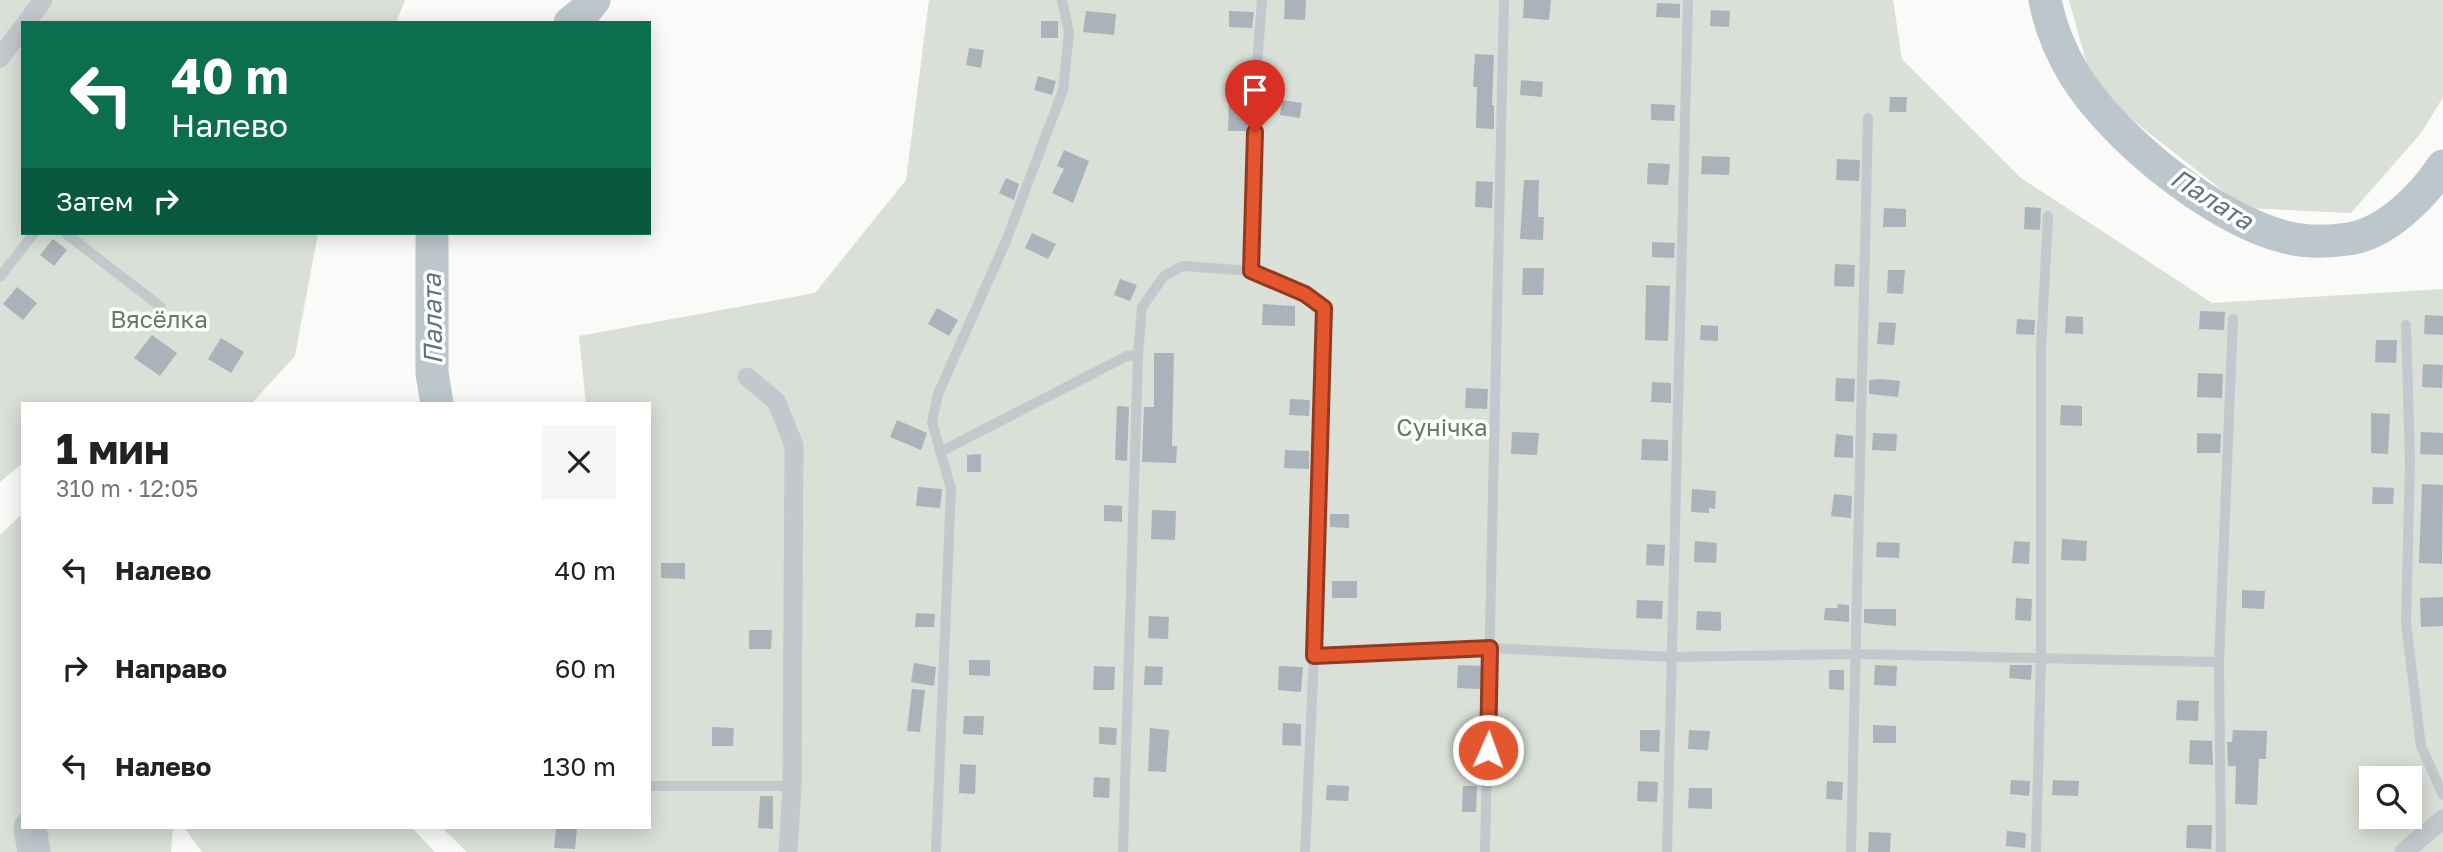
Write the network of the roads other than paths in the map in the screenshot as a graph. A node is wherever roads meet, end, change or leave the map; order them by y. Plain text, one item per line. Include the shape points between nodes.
1 (43, 0) edge
2 (1062, 0) edge
3 (1262, 0) edge
4 (1504, 0) edge
5 (1688, 0) edge
6 (27, 21) edge
7 (21, 29) edge
8 (0, 58) edge
9 (1868, 118) dead end
10 (2048, 216) dead end
11 (32, 235) edge
12 (68, 235) edge
13 (1251, 271) junction
14 (0, 277) edge
15 (161, 307) dead end
16 (2233, 319) dead end
17 (2406, 325) dead end
18 (1138, 355) junction
19 (747, 377) dead end
20 (940, 452) junction
21 (1490, 648) junction
22 (1856, 654) junction
23 (1314, 656) junction
24 (2041, 656) junction
25 (1672, 657) junction
26 (2219, 662) junction
27 (651, 786) edge
28 (792, 786) junction
29 (2443, 795) edge
30 (2443, 819) edge
31 (2424, 844) edge
32 (788, 852) edge
33 (936, 852) edge
34 (1123, 852) edge
35 (1305, 852) edge
36 (1485, 852) edge
37 (1667, 852) edge
38 (1851, 852) edge
39 (2036, 852) edge
40 (2221, 852) edge
41 (2404, 852) edge

1 - 6 street
2 - 20 lane via 1069,33 1063,90 1006,241 938,394 932,422
3 - 13 lane
4 - 21 lane
5 - 25 lane
7 - 8 street
9 - 22 lane
10 - 24 lane via 2040,349
11 - 14 lane
12 - 15 lane
13 - 18 lane via 1183,266 1164,275 1142,307
13 - 23 lane via 1305,294 1324,308
16 - 26 lane
17 - 29 lane via 2410,461 2406,623 2421,746
18 - 20 lane via 1127,356
18 - 34 lane
19 - 28 street via 776,401 794,445
20 - 33 lane via 951,489
21 - 23 lane
21 - 25 lane
21 - 36 lane
22 - 24 lane
22 - 25 lane
22 - 38 lane
23 - 35 lane
24 - 26 lane
24 - 39 lane
25 - 37 lane
26 - 40 lane
27 - 28 lane
28 - 32 street
30 - 31 street
31 - 41 street

